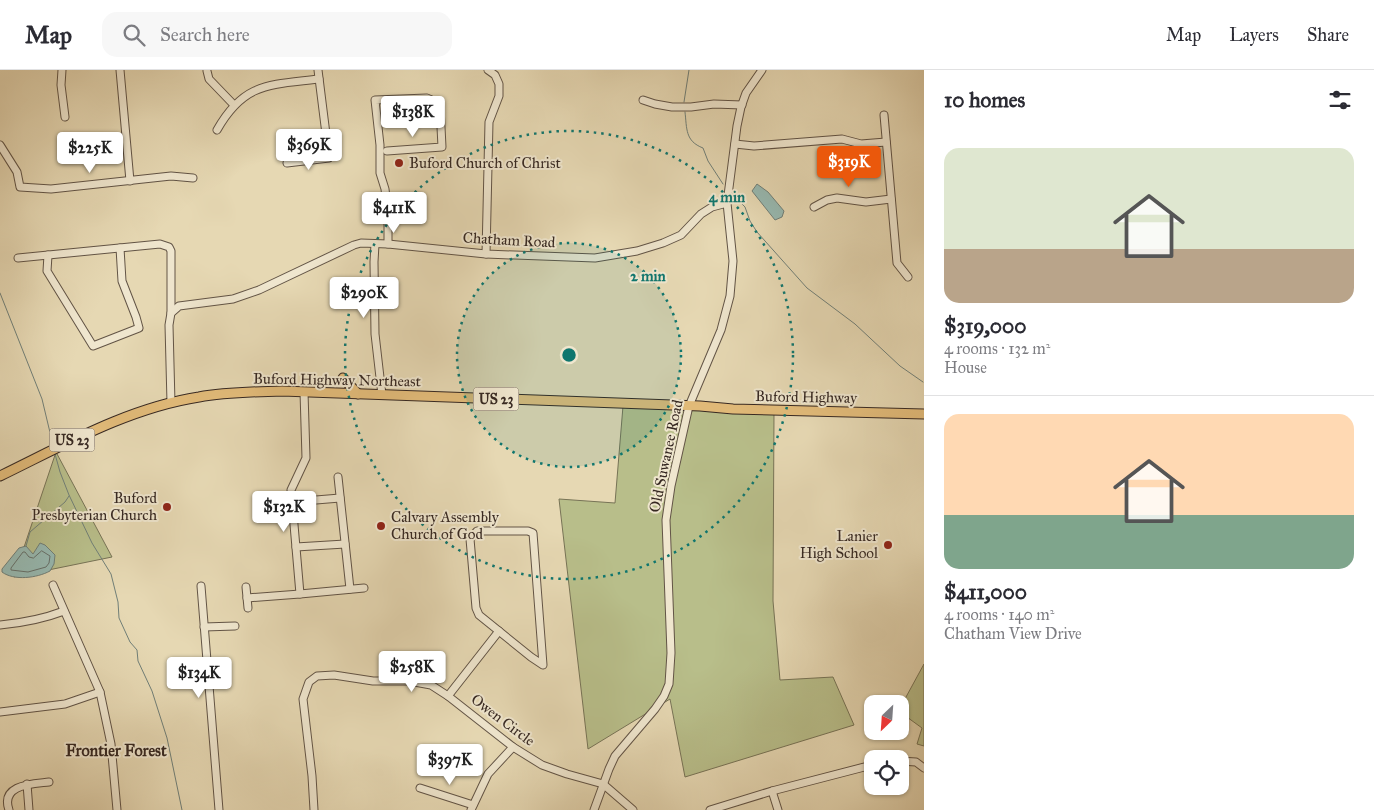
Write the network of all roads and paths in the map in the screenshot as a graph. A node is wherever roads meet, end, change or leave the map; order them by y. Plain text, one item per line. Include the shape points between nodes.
1 (62, 70) edge
2 (120, 70) edge
3 (318, 70) edge
4 (488, 70) edge
5 (762, 70) edge
6 (207, 71) edge
7 (319, 78) junction
8 (642, 100) dead end
9 (234, 105) junction
10 (742, 105) junction
11 (884, 115) dead end
12 (65, 117) dead end
13 (217, 130) dead end
14 (886, 142) junction
15 (735, 144) junction
16 (0, 145) edge
17 (386, 151) dead end
18 (287, 163) dead end
19 (193, 178) dead end
20 (130, 181) junction
21 (891, 199) junction
22 (727, 202) junction
23 (814, 207) dead end
24 (375, 244) junction
25 (388, 244) junction
26 (120, 248) junction
27 (486, 254) junction
28 (48, 255) junction
29 (18, 258) dead end
30 (908, 278) dead end
31 (171, 313) junction
32 (343, 378) dead end
33 (304, 392) junction
34 (358, 394) junction
35 (382, 395) junction
36 (171, 403) junction
37 (689, 406) junction
38 (924, 414) edge
39 (0, 476) edge
40 (338, 477) dead end
41 (340, 498) junction
42 (292, 502) junction
43 (345, 544) junction
44 (296, 547) junction
45 (53, 585) dead end
46 (201, 586) dead end
47 (246, 587) dead end
48 (364, 588) dead end
49 (350, 589) junction
50 (300, 594) junction
51 (247, 598) junction
52 (248, 608) dead end
53 (64, 611) junction
54 (0, 625) edge
55 (235, 626) dead end
56 (204, 627) junction
57 (499, 631) junction
58 (100, 692) junction
59 (448, 696) junction
60 (0, 712) edge
61 (513, 747) junction
62 (909, 762) edge
63 (864, 767) edge
64 (924, 768) edge
65 (49, 782) dead end
66 (27, 784) junction
67 (604, 784) junction
68 (420, 788) dead end
69 (772, 791) junction
70 (472, 807) edge
71 (8, 810) edge
72 (28, 810) edge
73 (116, 810) edge
74 (219, 810) edge
75 (314, 810) edge
76 (594, 810) edge
77 (633, 810) edge
78 (710, 810) edge
79 (778, 810) edge

1 - 12 street
2 - 20 street
3 - 7 street
4 - 27 street via 499,84 499,96 489,122
5 - 10 street, Old Suwanee Road
6 - 9 street via 209,78
7 - 9 street via 260,87
7 - 18 street via 329,158
8 - 10 street via 672,107
9 - 13 street
10 - 15 street, Old Suwanee Road
11 - 14 street
14 - 15 street via 862,144 842,139 754,146
14 - 21 street
15 - 22 street, Old Suwanee Road
16 - 20 street via 17,172 20,187 51,189
17 - 25 street via 442,147 440,107 436,102 427,98 375,100 380,174 388,215
19 - 20 street via 171,176
21 - 23 street via 866,202 837,198
21 - 30 street via 897,263
22 - 27 street, Chatham Road via 701,214 676,237 637,251 595,258
22 - 37 street, Old Suwanee Road via 733,261 730,296 716,344
24 - 25 street, Chatham Road
24 - 31 street, Chatham Road via 354,245 233,299 178,306
24 - 35 street via 375,334
25 - 27 street, Chatham Road
26 - 28 street
26 - 28 street via 122,280 139,328 93,346 48,271
26 - 31 street via 160,244 169,247
28 - 29 street
31 - 36 street via 168,349
32 - 34 main road
33 - 34 main road, Buford Highway Northeast / US 23
33 - 36 main road, Buford Highway Northeast / US 23 via 237,392
33 - 42 street via 306,458 293,482
34 - 35 main road, Buford Highway Northeast / US 23
35 - 37 main road, Buford Highway Northeast / US 23
36 - 39 main road, Buford Highway Northeast / US 23 via 107,425
37 - 38 main road, Buford Highway / US 23
37 - 67 street, Old Suwanee Road via 666,520 671,652 669,684 655,709 615,756
40 - 41 street
41 - 42 street
41 - 43 street
42 - 44 street
43 - 44 street
43 - 49 street
44 - 50 street
45 - 53 street
46 - 56 street
47 - 51 street
48 - 49 street
49 - 50 street
50 - 51 street
51 - 52 street
53 - 54 street via 35,620
53 - 58 street
55 - 56 street
56 - 74 street
57 - 57 street via 479,615 476,608 470,539 477,531 528,531 533,533 536,552 543,665
57 - 59 street
58 - 60 street via 65,704
58 - 73 street via 111,744
59 - 61 street, Owen Circle
59 - 75 street, Owen Circle via 430,685 409,681 373,681 334,675 317,676 309,682 303,699
61 - 67 street, Owen Circle via 542,765
61 - 70 street via 488,774
62 - 64 street
63 - 69 street
65 - 66 street
66 - 71 street via 14,789 9,796
66 - 72 street
67 - 76 street, Old Suwanee Road
67 - 77 street
68 - 70 street
69 - 78 street
69 - 79 street

